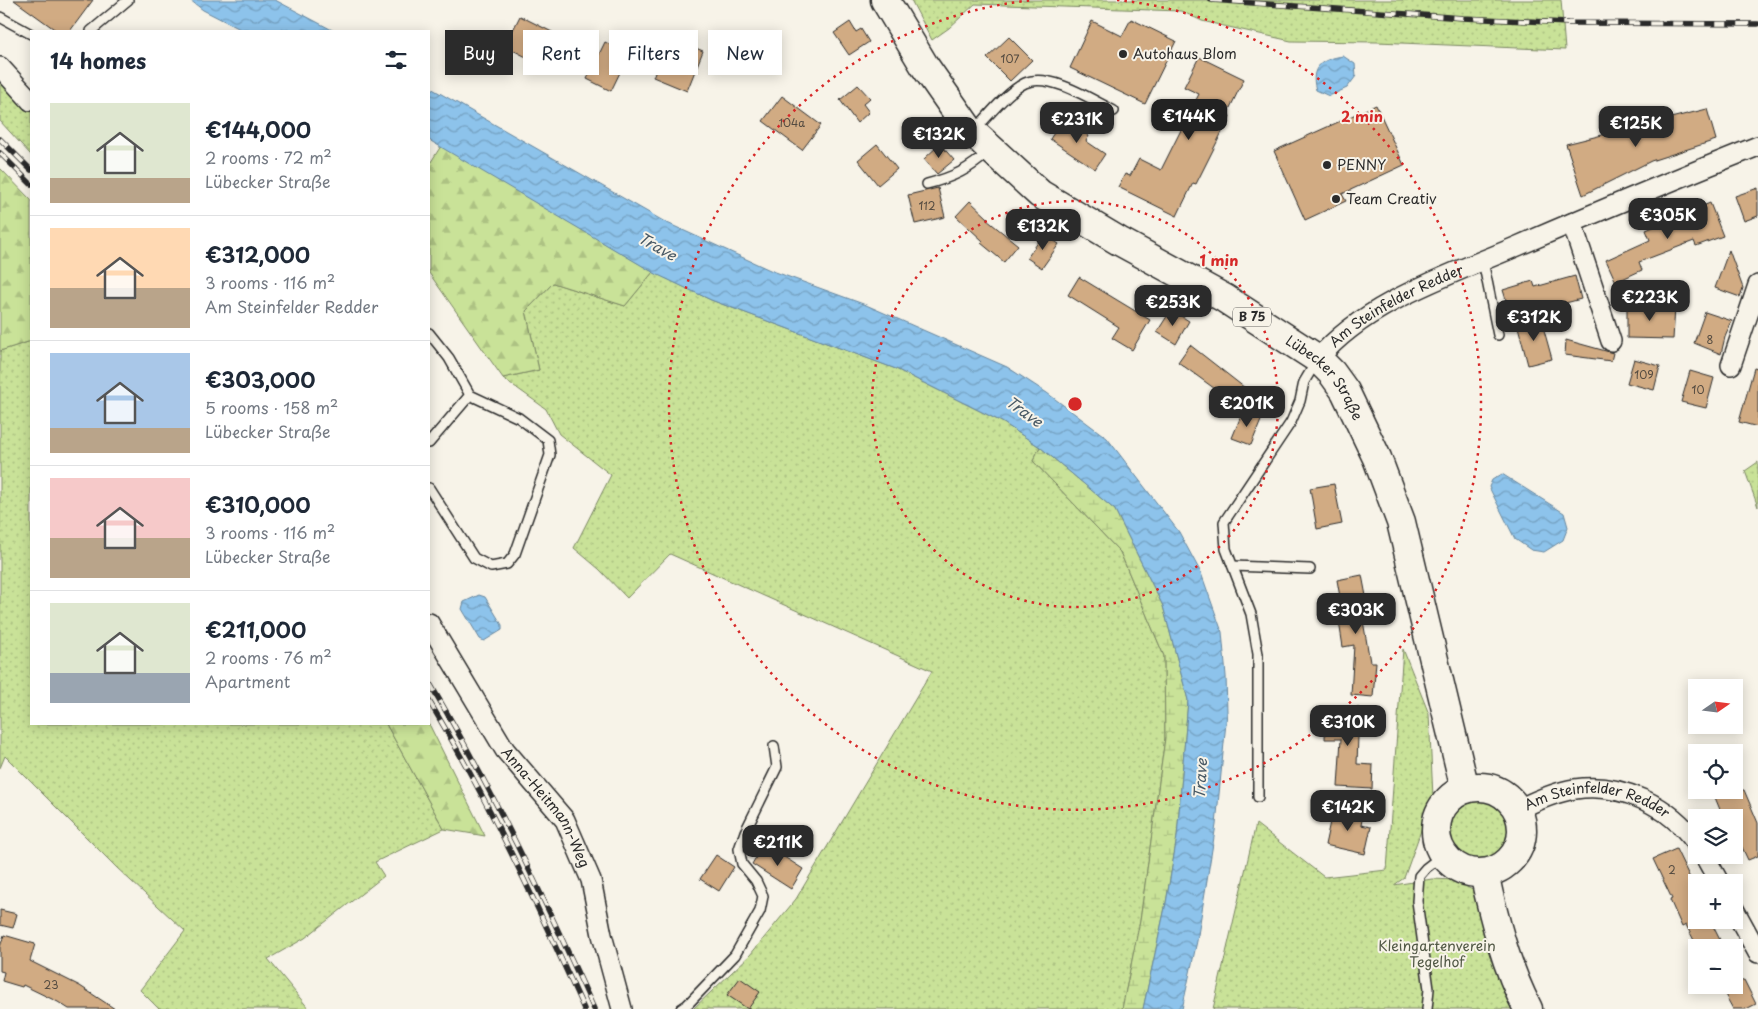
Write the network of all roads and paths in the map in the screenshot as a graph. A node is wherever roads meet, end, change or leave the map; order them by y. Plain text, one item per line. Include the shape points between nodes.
1 (128, 0) edge
2 (885, 0) edge
3 (0, 17) edge
4 (92, 30) edge
5 (30, 33) edge
6 (0, 67) edge
7 (30, 100) edge
8 (1114, 111) dead end
9 (982, 141) junction
10 (1758, 146) edge
11 (926, 184) dead end
12 (1572, 223) junction
13 (1483, 261) junction
14 (1758, 285) edge
15 (430, 334) edge
16 (1498, 335) dead end
17 (1611, 341) dead end
18 (1318, 359) junction
19 (1731, 365) dead end
20 (470, 395) junction
21 (430, 442) edge
22 (430, 490) edge
23 (1233, 566) junction
24 (1310, 569) dead end
25 (430, 625) edge
26 (774, 746) dead end
27 (1465, 789) junction
28 (1258, 797) dead end
29 (1517, 810) junction
30 (1688, 833) edge
31 (1444, 854) junction
32 (1484, 873) junction
33 (1743, 926) edge
34 (1758, 953) edge
35 (622, 1009) edge
36 (681, 1009) edge
37 (1427, 1009) edge
38 (1528, 1009) edge

1 - 4 lane
2 - 9 main road, Lübecker Straße / B 75 via 968,128
3 - 5 lane
6 - 7 street
8 - 9 lane via 1064,86 1042,81 1026,83 1007,96
9 - 11 lane via 972,166 950,178
9 - 18 main road, Lübecker Straße / B 75 via 1040,194 1224,298
10 - 12 street, Am Steinfelder Redder
12 - 13 street, Am Steinfelder Redder
12 - 17 street
13 - 16 lane, Am Steinfelder Redder
13 - 18 street, Am Steinfelder Redder via 1371,314 1345,332
14 - 19 street
15 - 20 lane via 449,358
18 - 23 lane via 1304,382 1291,422 1224,522 1226,550
18 - 27 main road, Lübecker Straße / B 75 via 1346,391 1378,458 1401,522
20 - 21 lane
20 - 22 lane via 519,418 548,440 550,455 515,554 506,564 491,567 474,558
23 - 24 lane
23 - 28 lane via 1251,614 1258,654
25 - 35 street, Anna-Heitmann-Weg via 505,750 565,820 591,880
26 - 36 lane via 777,767 739,849 742,864 763,896 760,911 736,955
27 - 29 main road via 1480,787 1494,790 1510,800
27 - 31 main road via 1451,797 1439,814 1436,832
29 - 30 street, Am Steinfelder Redder via 1570,790 1604,789 1627,794 1657,807
29 - 32 main road via 1522,830 1517,850 1506,863
31 - 32 main road via 1460,868
31 - 37 lane via 1419,876 1417,901 1429,989
32 - 38 main road via 1504,949
33 - 34 street

